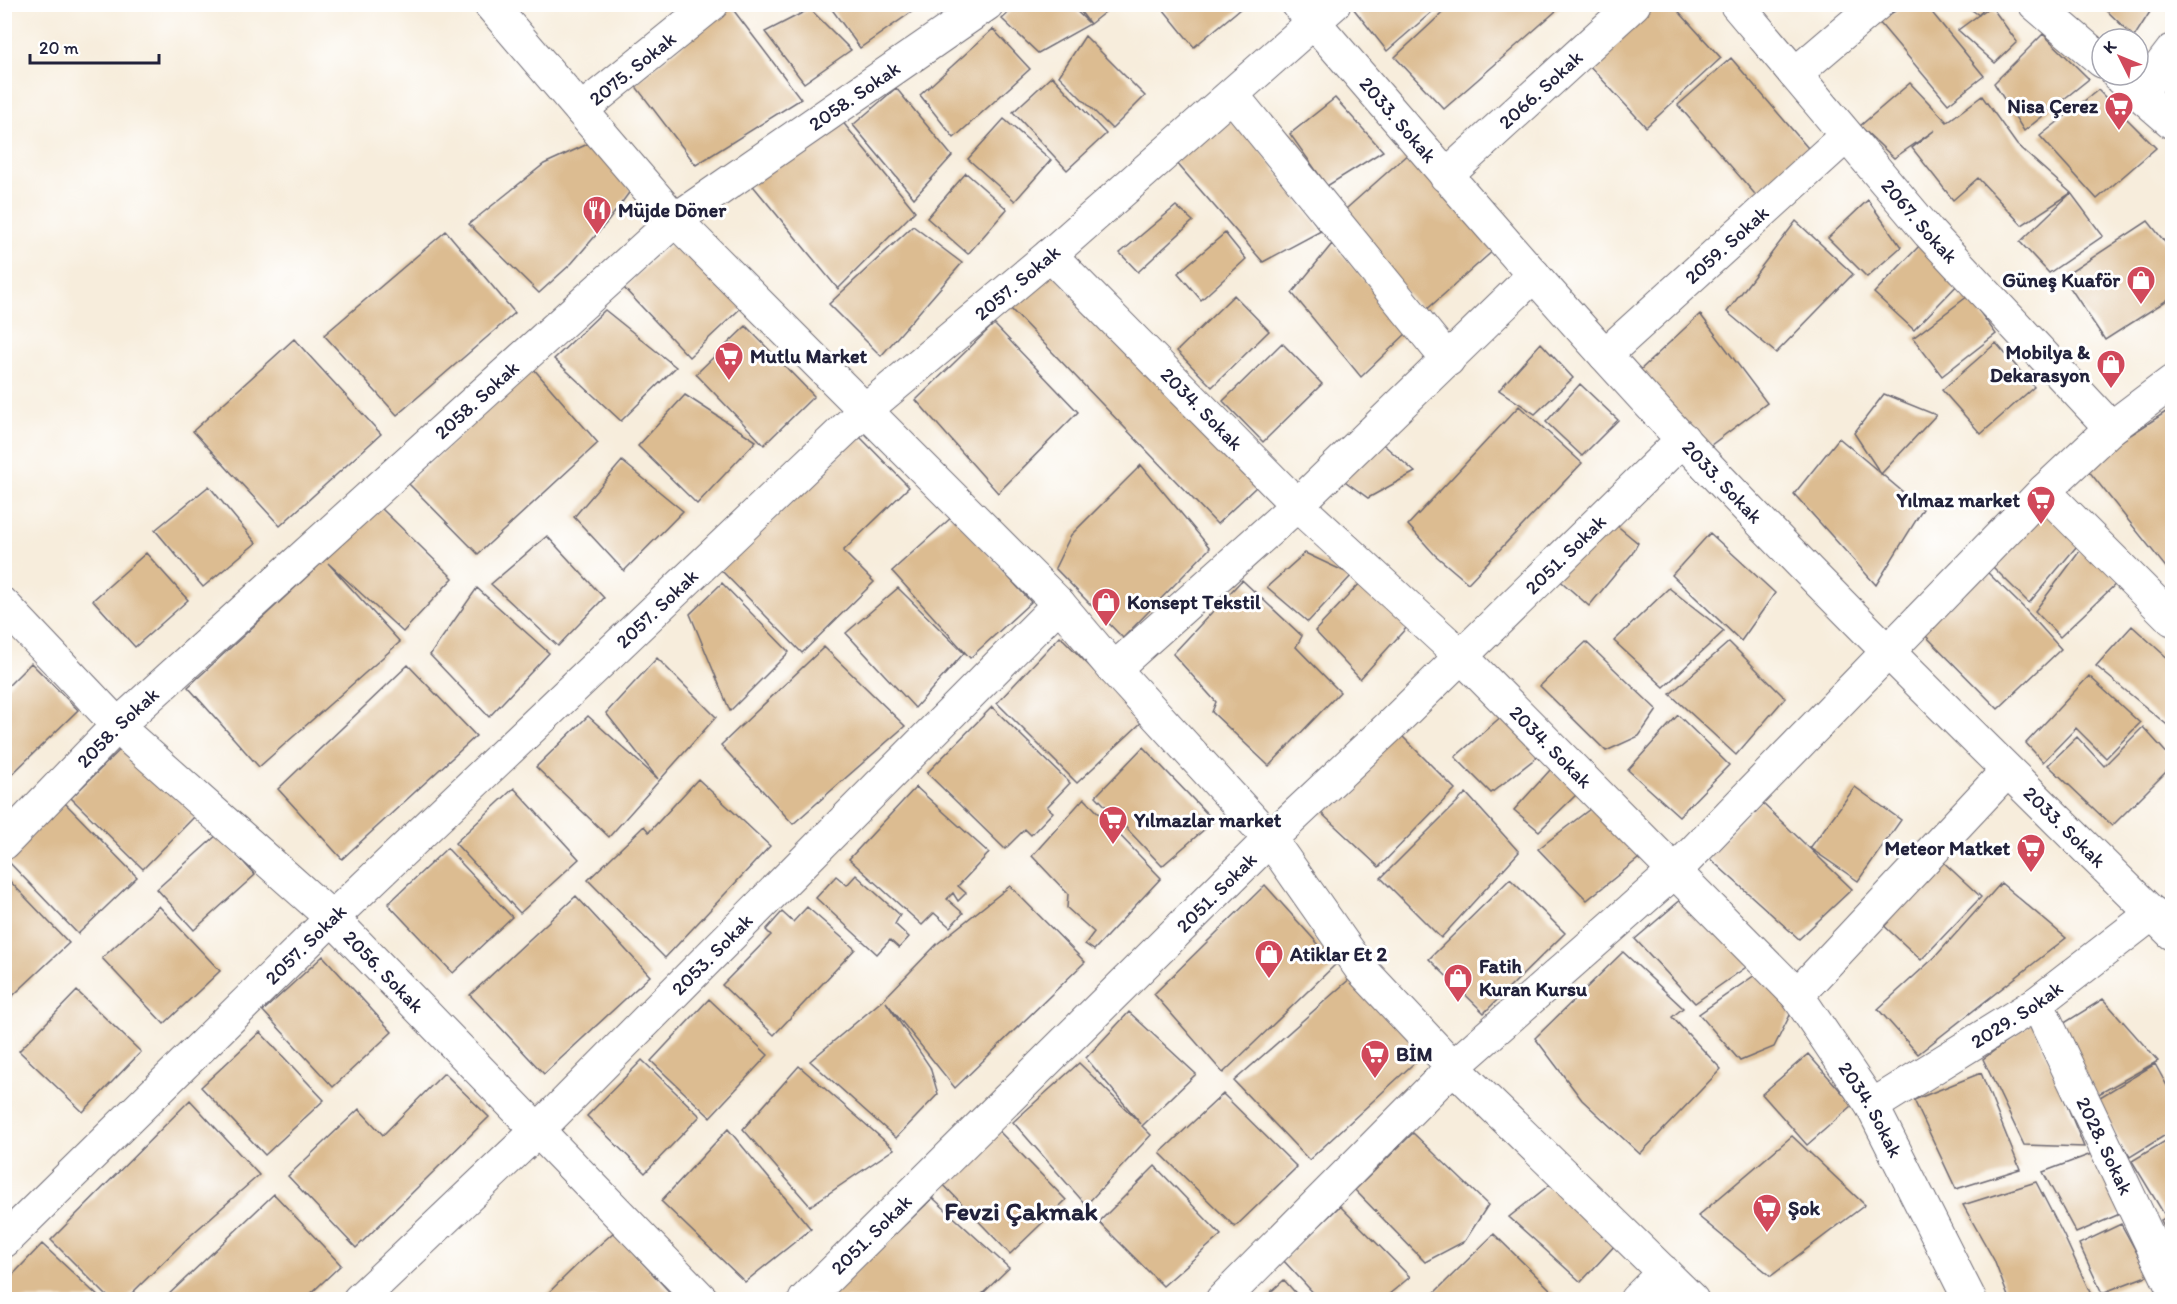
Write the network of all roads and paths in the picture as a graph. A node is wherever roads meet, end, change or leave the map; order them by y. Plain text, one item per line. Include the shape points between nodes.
1 (490, 4) edge
2 (712, 4) edge
3 (987, 4) edge
4 (1634, 4) edge
5 (1736, 4) edge
6 (1877, 4) edge
7 (2036, 4) edge
8 (1315, 11) edge
9 (2090, 51) edge
10 (2172, 51) edge
11 (2150, 68) edge
12 (1795, 74) junction
13 (2132, 87) edge
14 (1232, 95) junction
15 (581, 110) junction
16 (2172, 122) edge
17 (1846, 136) junction
18 (1446, 176) junction
19 (675, 220) junction
20 (1050, 255) junction
21 (1534, 275) junction
22 (1605, 355) junction
23 (1448, 360) junction
24 (2172, 382) edge
25 (864, 411) junction
26 (2111, 428) junction
27 (1683, 439) junction
28 (2044, 491) junction
29 (1297, 505) junction
30 (1059, 604) junction
31 (4, 605) edge
32 (2172, 619) edge
33 (1888, 651) junction
34 (1461, 656) junction
35 (1114, 669) junction
36 (119, 724) junction
37 (2007, 771) junction
38 (1270, 838) junction
39 (4, 843) edge
40 (1676, 871) junction
41 (332, 918) junction
42 (2163, 923) edge
43 (1797, 995) junction
44 (2037, 1003) junction
45 (1453, 1067) junction
46 (1872, 1106) junction
47 (537, 1131) junction
48 (4, 1241) edge
49 (1664, 1272) junction
50 (2172, 1287) edge
51 (359, 1299) edge
52 (702, 1299) edge
53 (805, 1299) edge
54 (1222, 1299) edge
55 (1636, 1299) edge
56 (1692, 1299) edge
57 (1970, 1299) edge

1 - 15 street
2 - 15 street, 2075. Sokak
3 - 19 street, 2058. Sokak
4 - 18 street, 2066. Sokak
5 - 12 street, 2067. Sokak
6 - 12 street
7 - 9 street
8 - 14 street, 2057. Sokak
8 - 18 street, 2033. Sokak
10 - 11 street
12 - 17 street, 2067. Sokak
13 - 16 street
14 - 20 street, 2057. Sokak
14 - 23 street
15 - 19 street
17 - 22 street, 2059. Sokak
17 - 26 street, 2067. Sokak via 1929,233
18 - 21 street, 2033. Sokak
19 - 25 street
19 - 36 street, 2058. Sokak
20 - 25 street, 2057. Sokak
20 - 29 street, 2034. Sokak
21 - 22 street, 2033. Sokak
21 - 23 street
22 - 27 street, 2033. Sokak
23 - 29 street
24 - 26 street
25 - 30 street
25 - 41 street, 2057. Sokak
26 - 28 street
27 - 33 street, 2033. Sokak
27 - 34 street, 2051. Sokak
28 - 32 street
28 - 33 street
29 - 34 street, 2034. Sokak
29 - 35 street
30 - 35 street
30 - 47 street, 2053. Sokak
31 - 36 street, 2056. Sokak
33 - 37 street, 2033. Sokak
33 - 40 street
34 - 38 street, 2051. Sokak
34 - 40 street, 2034. Sokak
35 - 38 street
36 - 39 street, 2058. Sokak
36 - 41 street, 2056. Sokak via 131,739
37 - 42 street, 2033. Sokak
37 - 43 street
38 - 45 street via 1361,969
38 - 53 street, 2051. Sokak
40 - 43 street, 2034. Sokak
40 - 45 street
41 - 47 street, 2056. Sokak
41 - 48 street, 2057. Sokak
42 - 44 street, 2029. Sokak
43 - 46 street, 2034. Sokak
44 - 46 street, 2029. Sokak
44 - 50 street, 2028. Sokak
45 - 49 street
45 - 54 street
46 - 57 street, 2034. Sokak
47 - 51 street, 2053. Sokak
47 - 52 street, 2056. Sokak
49 - 55 street
49 - 56 street

